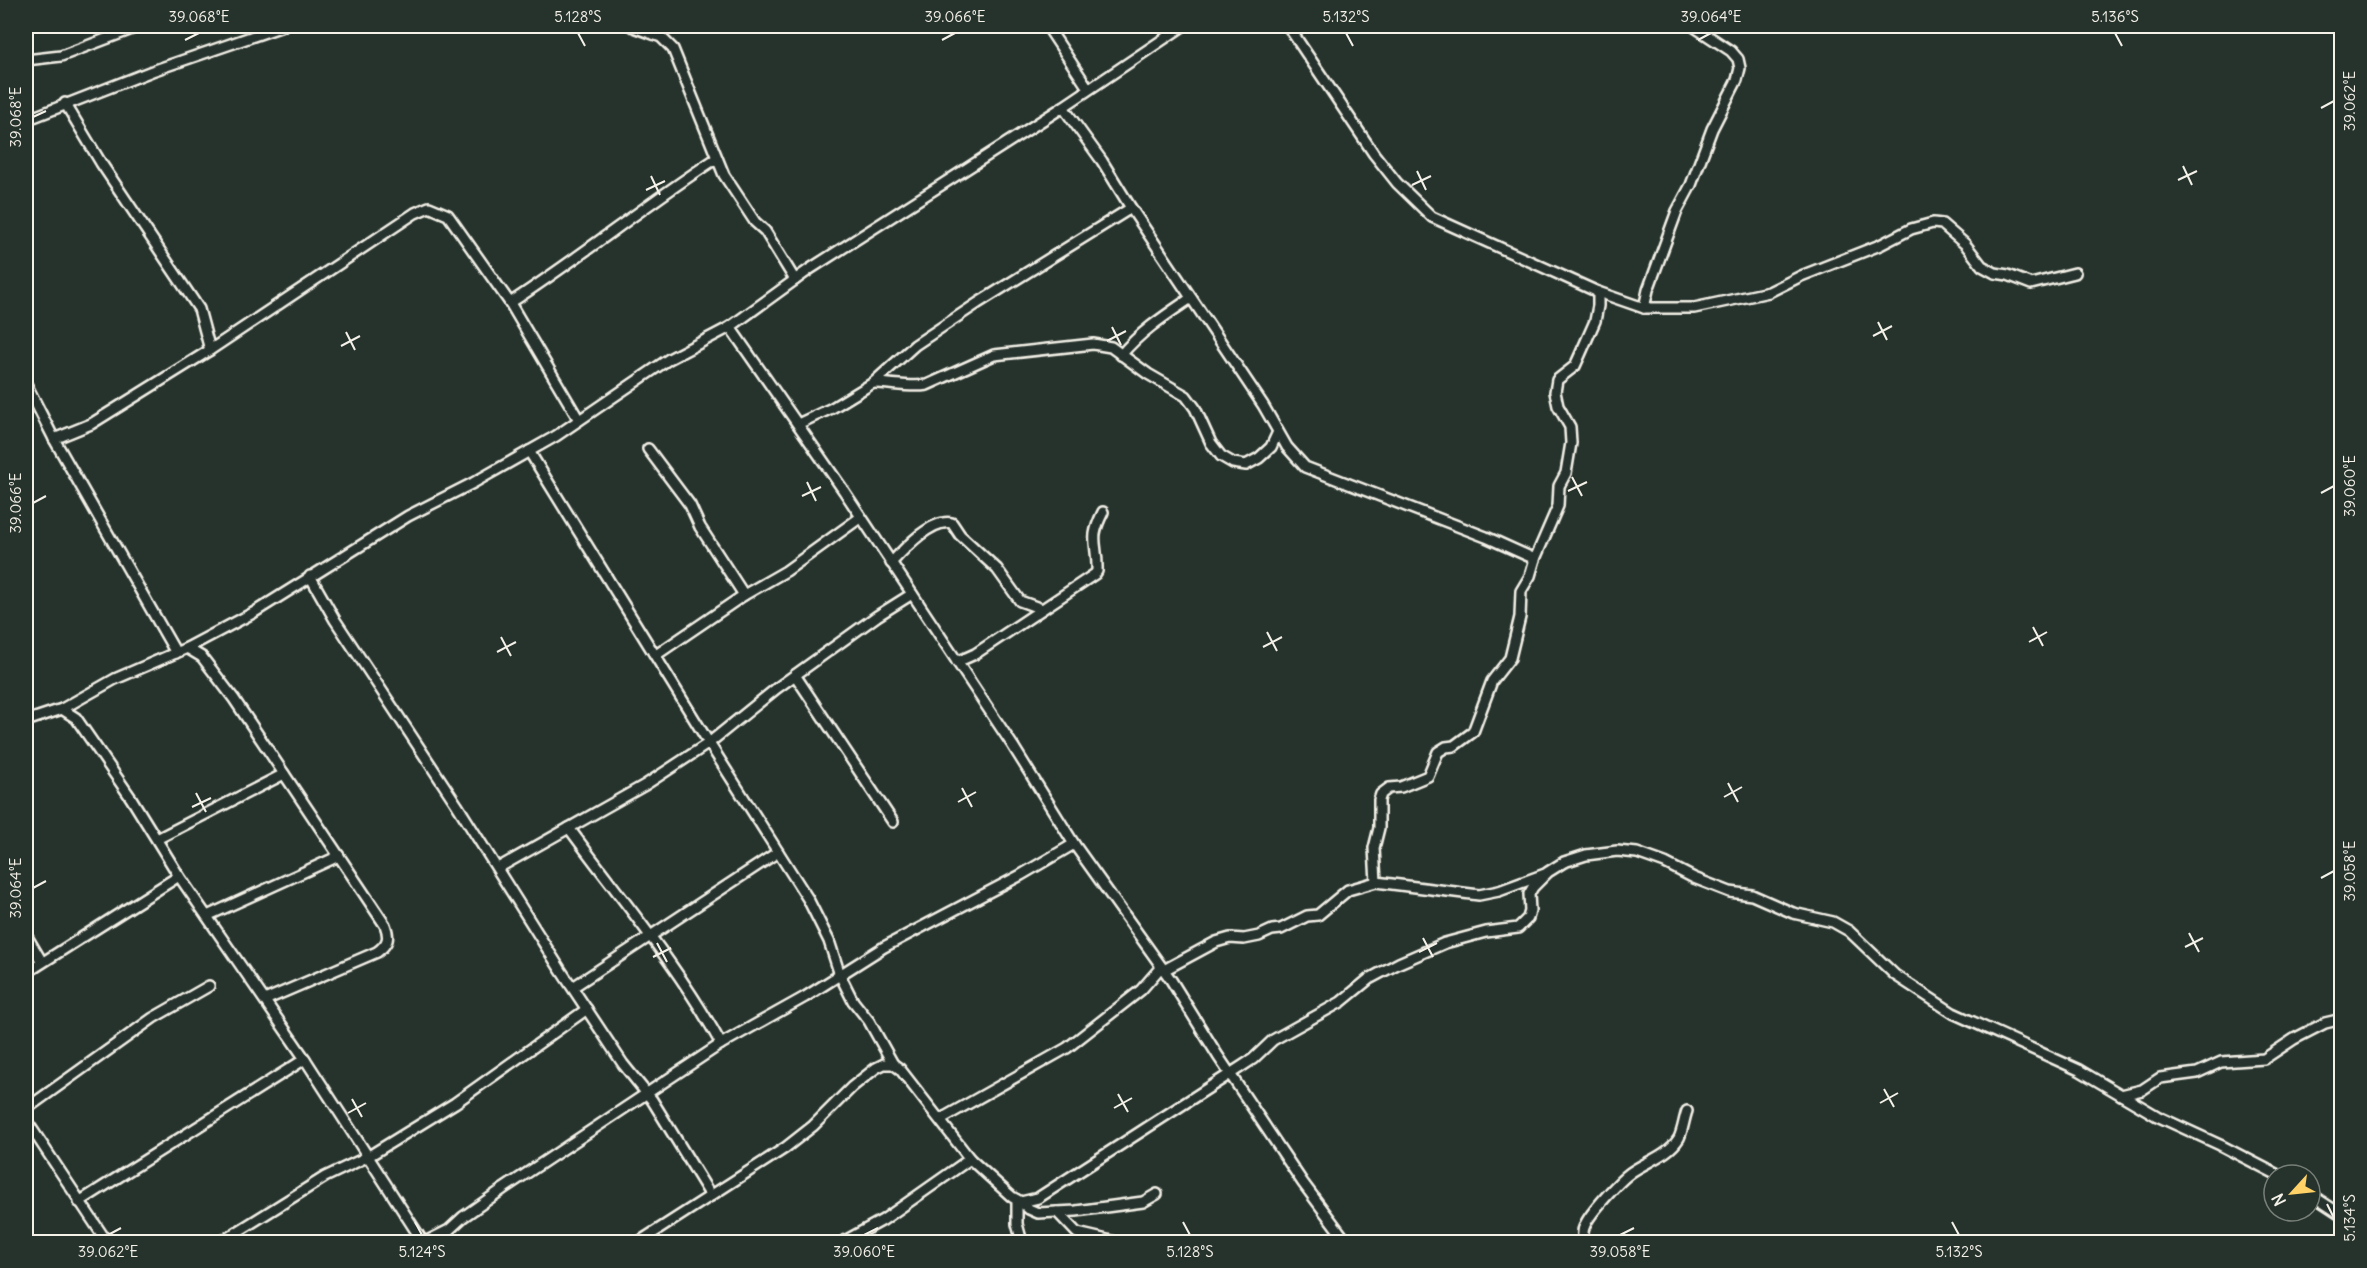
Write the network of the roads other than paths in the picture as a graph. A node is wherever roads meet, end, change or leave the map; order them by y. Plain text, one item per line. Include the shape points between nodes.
1 (140, 26) edge
2 (283, 26) edge
3 (631, 26) edge
4 (1047, 26) edge
5 (1183, 26) edge
6 (1288, 26) edge
7 (1692, 26) edge
8 (26, 60) edge
9 (1088, 88) junction
10 (66, 103) junction
11 (1063, 108) junction
12 (26, 120) edge
13 (717, 158) junction
14 (1131, 208) junction
15 (2075, 273) dead end
16 (795, 280) junction
17 (1598, 292) junction
18 (1191, 298) junction
19 (510, 303) junction
20 (1644, 308) junction
21 (730, 327) junction
22 (210, 350) junction
23 (1121, 355) junction
24 (873, 382) junction
25 (26, 384) edge
26 (579, 420) junction
27 (798, 424) junction
28 (1278, 432) junction
29 (54, 439) junction
30 (648, 449) dead end
31 (529, 451) junction
32 (1104, 512) dead end
33 (861, 517) junction
34 (1535, 560) junction
35 (891, 563) junction
36 (310, 576) junction
37 (912, 594) junction
38 (744, 596) junction
39 (1042, 609) junction
40 (187, 648) junction
41 (176, 653) junction
42 (656, 656) junction
43 (957, 662) junction
44 (795, 675) junction
45 (62, 709) junction
46 (26, 721) edge
47 (709, 743) junction
48 (284, 774) junction
49 (893, 822) dead end
50 (569, 828) junction
51 (157, 839) junction
52 (1074, 843) junction
53 (778, 852) junction
54 (339, 856) junction
55 (498, 868) junction
56 (1548, 872) junction
57 (179, 876) junction
58 (1376, 882) junction
59 (207, 916) junction
60 (26, 935) edge
61 (650, 938) junction
62 (42, 962) junction
63 (1162, 968) junction
64 (26, 973) edge
65 (840, 975) junction
66 (209, 986) dead end
67 (573, 987) junction
68 (265, 1000) junction
69 (587, 1009) junction
70 (2342, 1019) edge
71 (721, 1044) junction
72 (305, 1059) junction
73 (893, 1064) junction
74 (1230, 1074) junction
75 (646, 1093) junction
76 (2121, 1095) junction
77 (26, 1108) edge
78 (1687, 1111) dead end
79 (941, 1119) junction
80 (26, 1120) edge
81 (369, 1156) junction
82 (970, 1159) junction
83 (2262, 1167) edge
84 (1157, 1194) dead end
85 (711, 1196) junction
86 (1019, 1201) junction
87 (79, 1202) junction
88 (2322, 1202) edge
89 (1057, 1212) junction
90 (2342, 1215) edge
91 (107, 1242) edge
92 (221, 1242) edge
93 (424, 1242) edge
94 (639, 1242) edge
95 (843, 1242) edge
96 (1022, 1242) edge
97 (1116, 1242) edge
98 (1347, 1242) edge
99 (1585, 1242) edge

1 - 8 street via 62,56
2 - 10 street
3 - 13 street via 661,37 673,49
4 - 9 street
5 - 9 street
6 - 17 street via 1374,154 1432,218
7 - 20 street via 1731,51 1740,68 1677,211
9 - 11 street
10 - 12 street
10 - 22 street via 101,163 199,309
11 - 14 street
11 - 16 street
13 - 16 street via 739,199 765,231
13 - 19 street
14 - 18 street
14 - 24 street via 915,345
15 - 20 street via 2031,284 1995,273 1982,266 1942,224 1933,223 1769,292 1694,308
16 - 21 street
17 - 20 street
17 - 34 street via 1595,321 1575,366 1557,380 1558,406 1570,427 1571,443 1566,473 1559,486 1558,506
18 - 23 street via 1133,341
18 - 28 street
19 - 22 street via 448,215 429,207
19 - 26 street
21 - 26 street via 669,359
21 - 27 street
22 - 29 street via 92,424
23 - 24 street via 1111,347 1092,344 1049,347 994,355 927,385
23 - 28 street via 1186,396 1221,456 1233,463 1246,465 1259,458 1271,447
24 - 27 street
25 - 29 street
26 - 31 street
27 - 33 street
28 - 34 street via 1305,467
29 - 41 street
30 - 38 street via 690,505
31 - 36 street via 408,516
31 - 42 street
32 - 39 street via 1094,534 1097,571
33 - 35 street
33 - 38 street
34 - 58 street via 1521,591 1520,617 1510,658 1492,681 1473,732 1438,752 1428,776 1381,794 1374,848
35 - 37 street
35 - 39 street via 906,546 940,523 952,523 997,569 1020,600
36 - 40 street via 253,613
36 - 55 street
37 - 43 street
37 - 44 street
38 - 42 street
39 - 43 street
40 - 41 street
40 - 48 street via 202,657
41 - 45 street via 115,679
42 - 47 street
43 - 52 street
44 - 47 street
44 - 49 street
45 - 46 street
45 - 51 street via 76,718
47 - 50 street
47 - 53 street
48 - 51 street
48 - 54 street
50 - 55 street
50 - 61 street
51 - 57 street
52 - 63 street
52 - 65 street
53 - 61 street
53 - 65 street via 808,900
54 - 59 street
54 - 68 street via 385,925 389,935 386,945
55 - 67 street
56 - 58 street via 1479,895
56 - 74 street via 1529,894 1528,918 1518,928 1465,937 1399,963 1369,979 1341,1002 1273,1040
56 - 76 street via 1586,855 1637,853 1730,892 1752,895 1793,913 1833,922 1849,931 1895,975 1953,1013 2079,1070
57 - 59 street
57 - 62 street
58 - 63 street via 1348,890 1318,915 1259,936 1216,942
59 - 68 street
60 - 62 street
61 - 67 street
61 - 71 street via 682,980
62 - 64 street
63 - 74 street
63 - 79 street via 1141,990 1067,1048
65 - 71 street
65 - 73 street
66 - 77 street via 153,1018
67 - 69 street
68 - 72 street
69 - 75 street
69 - 81 street via 455,1103
70 - 76 street via 2325,1023 2264,1059 2221,1062 2197,1073 2160,1078 2142,1090
71 - 75 street
72 - 81 street
72 - 87 street
73 - 79 street
73 - 85 street via 876,1068 785,1148
74 - 86 street via 1038,1198
74 - 98 street
75 - 85 street
75 - 93 street via 502,1189 449,1230
76 - 83 street
78 - 99 street via 1678,1138 1613,1188 1585,1224
79 - 82 street
80 - 87 street
81 - 92 street via 325,1177
81 - 93 street
82 - 86 street
82 - 95 street via 883,1220
84 - 89 street via 1143,1202
85 - 94 street
86 - 89 street via 1038,1213
86 - 96 street via 1017,1224
87 - 91 street
88 - 90 street
89 - 97 street via 1077,1233

